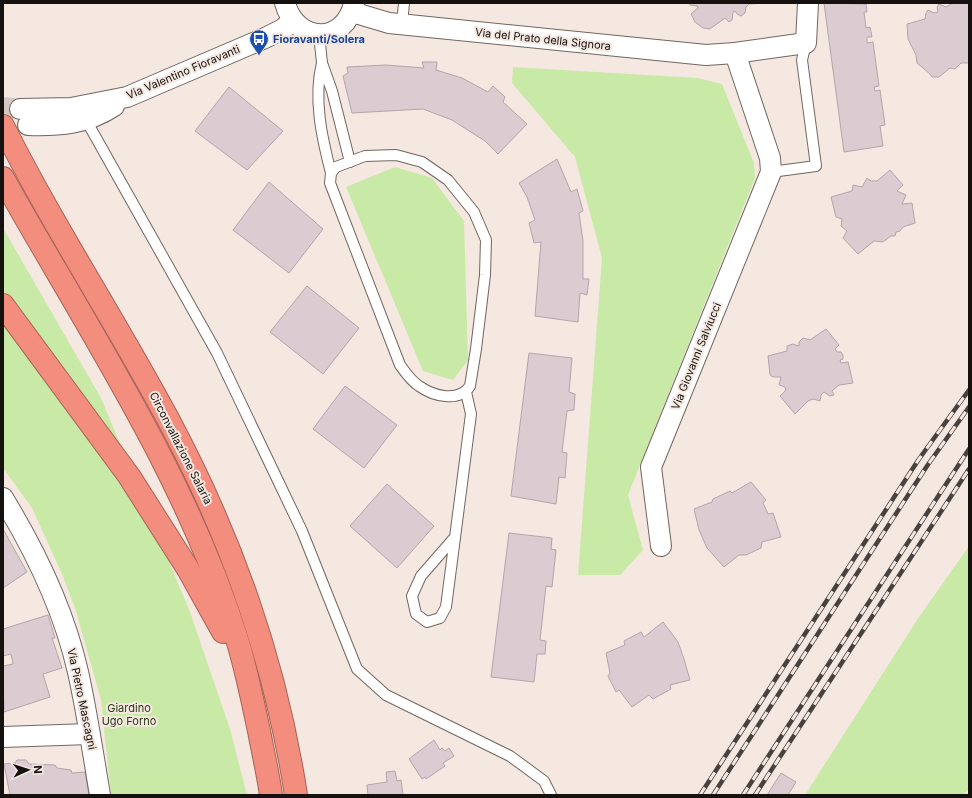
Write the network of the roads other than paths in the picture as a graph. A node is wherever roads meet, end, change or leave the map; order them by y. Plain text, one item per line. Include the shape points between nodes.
1 (285, 3) edge
2 (404, 3) edge
3 (808, 3) edge
4 (353, 7) edge
5 (292, 21) junction
6 (402, 24) junction
7 (319, 34) junction
8 (806, 43) junction
9 (735, 53) junction
10 (322, 63) junction
11 (127, 97) junction
12 (86, 120) junction
13 (3, 126) edge
14 (350, 162) junction
15 (771, 172) junction
16 (331, 173) junction
17 (3, 178) edge
18 (3, 305) edge
19 (466, 392) junction
20 (3, 498) edge
21 (455, 537) junction
22 (661, 546) dead end
23 (247, 675) junction
24 (89, 734) junction
25 (3, 738) edge
26 (100, 795) edge
27 (271, 795) edge
28 (296, 795) edge
29 (551, 795) edge

1 - 5 street
2 - 6 lane
3 - 8 street
4 - 6 street, Via del Prato della Signora via 373,19
4 - 7 street via 346,22 339,28
5 - 7 street via 303,30
5 - 11 street, Via Valentino Fioravanti via 265,38
6 - 9 street, Via del Prato della Signora via 676,52 718,55
7 - 10 lane
8 - 9 street, Via del Prato della Signora
8 - 15 lane via 802,60 816,166
9 - 15 street via 770,158
10 - 14 lane via 332,91
10 - 16 lane via 318,77 322,136
11 - 12 street via 106,112
11 - 12 street, Via Valentino Fioravanti via 24,117 60,125
12 - 29 lane via 217,353 302,531 357,669 386,695 510,756 544,781
13 - 28 highway, Circonvallazione Salaria via 168,420 226,542 270,667 283,720
14 - 16 lane via 336,167
14 - 19 lane via 365,156 396,155 422,162 448,180 474,212 486,240 485,275 470,386
15 - 22 street, Via Giovanni Salviucci via 651,467
16 - 19 lane via 330,183 400,365 417,386 434,394 455,396
17 - 23 highway, Circonvallazione Salaria via 123,388 181,499 212,571 236,635
18 - 23 highway via 140,493 188,569
19 - 21 lane via 471,414
20 - 24 street, Via Pietro Mascagni via 38,560 64,623 78,670
21 - 21 lane via 421,576 412,596 416,614 427,622 440,618 446,607
23 - 27 highway, Circonvallazione Salaria
24 - 25 street
24 - 26 street, Via Pietro Mascagni

